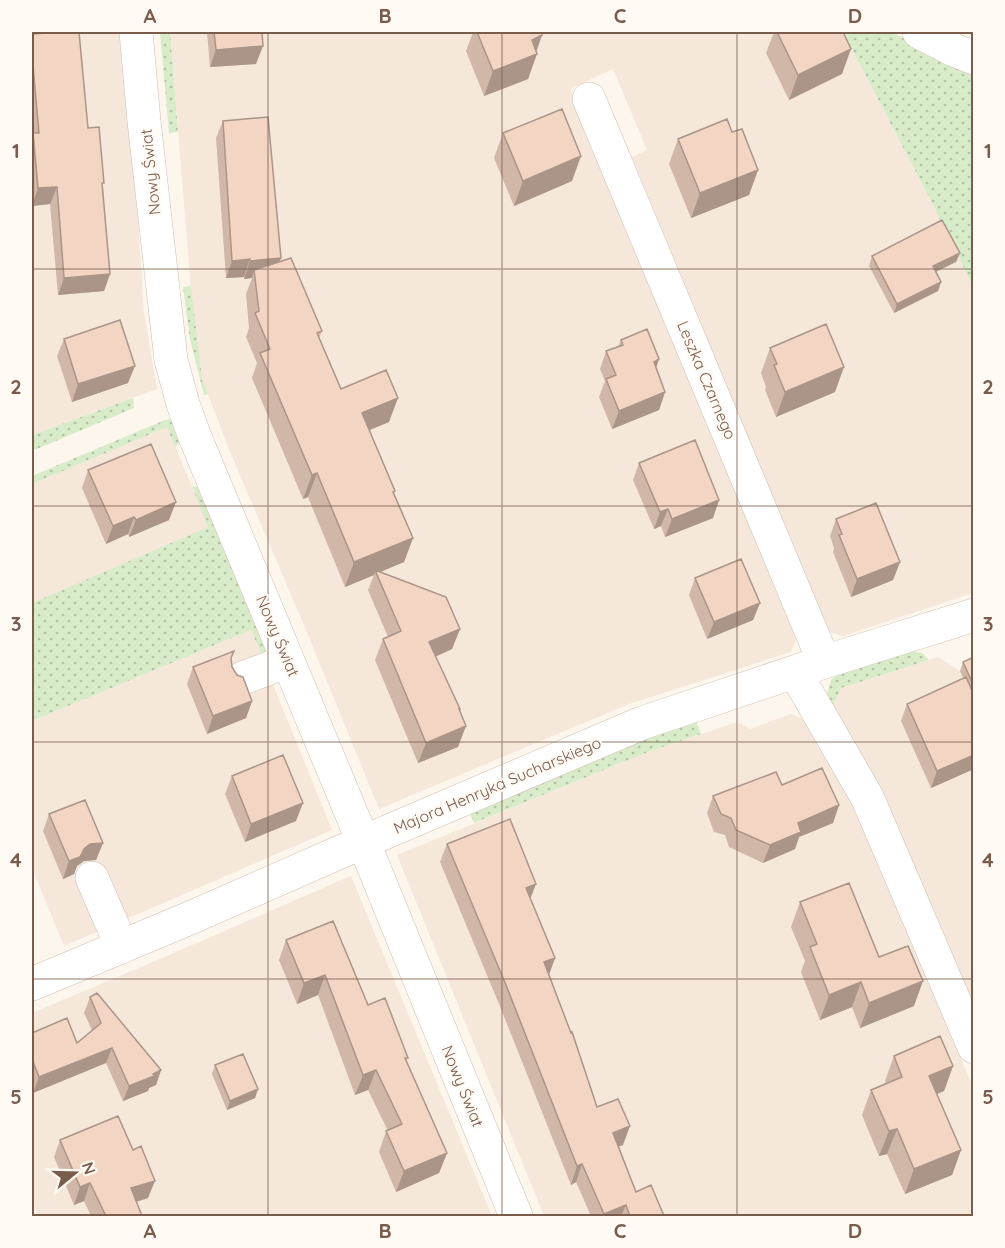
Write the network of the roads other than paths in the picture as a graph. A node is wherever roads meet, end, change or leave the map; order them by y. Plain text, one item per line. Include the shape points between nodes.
1 (136, 32) edge
2 (919, 32) edge
3 (974, 58) edge
4 (589, 99) dead end
5 (974, 615) edge
6 (288, 661) junction
7 (809, 667) junction
8 (243, 678) edge
9 (363, 842) junction
10 (92, 878) dead end
11 (122, 947) junction
12 (32, 984) edge
13 (974, 1047) edge
14 (516, 1216) edge

1 - 6 street, Nowy Świat via 171,360 195,437
2 - 3 street
4 - 7 street, Leszka Czarnego
5 - 7 street, Majora Henryka Sucharskiego
6 - 8 street
6 - 9 street, Nowy Świat
7 - 9 street, Majora Henryka Sucharskiego via 642,723
7 - 13 street, Leszka Czarnego
9 - 11 street, Majora Henryka Sucharskiego
9 - 14 street, Nowy Świat
10 - 11 street
11 - 12 street, Majora Henryka Sucharskiego

